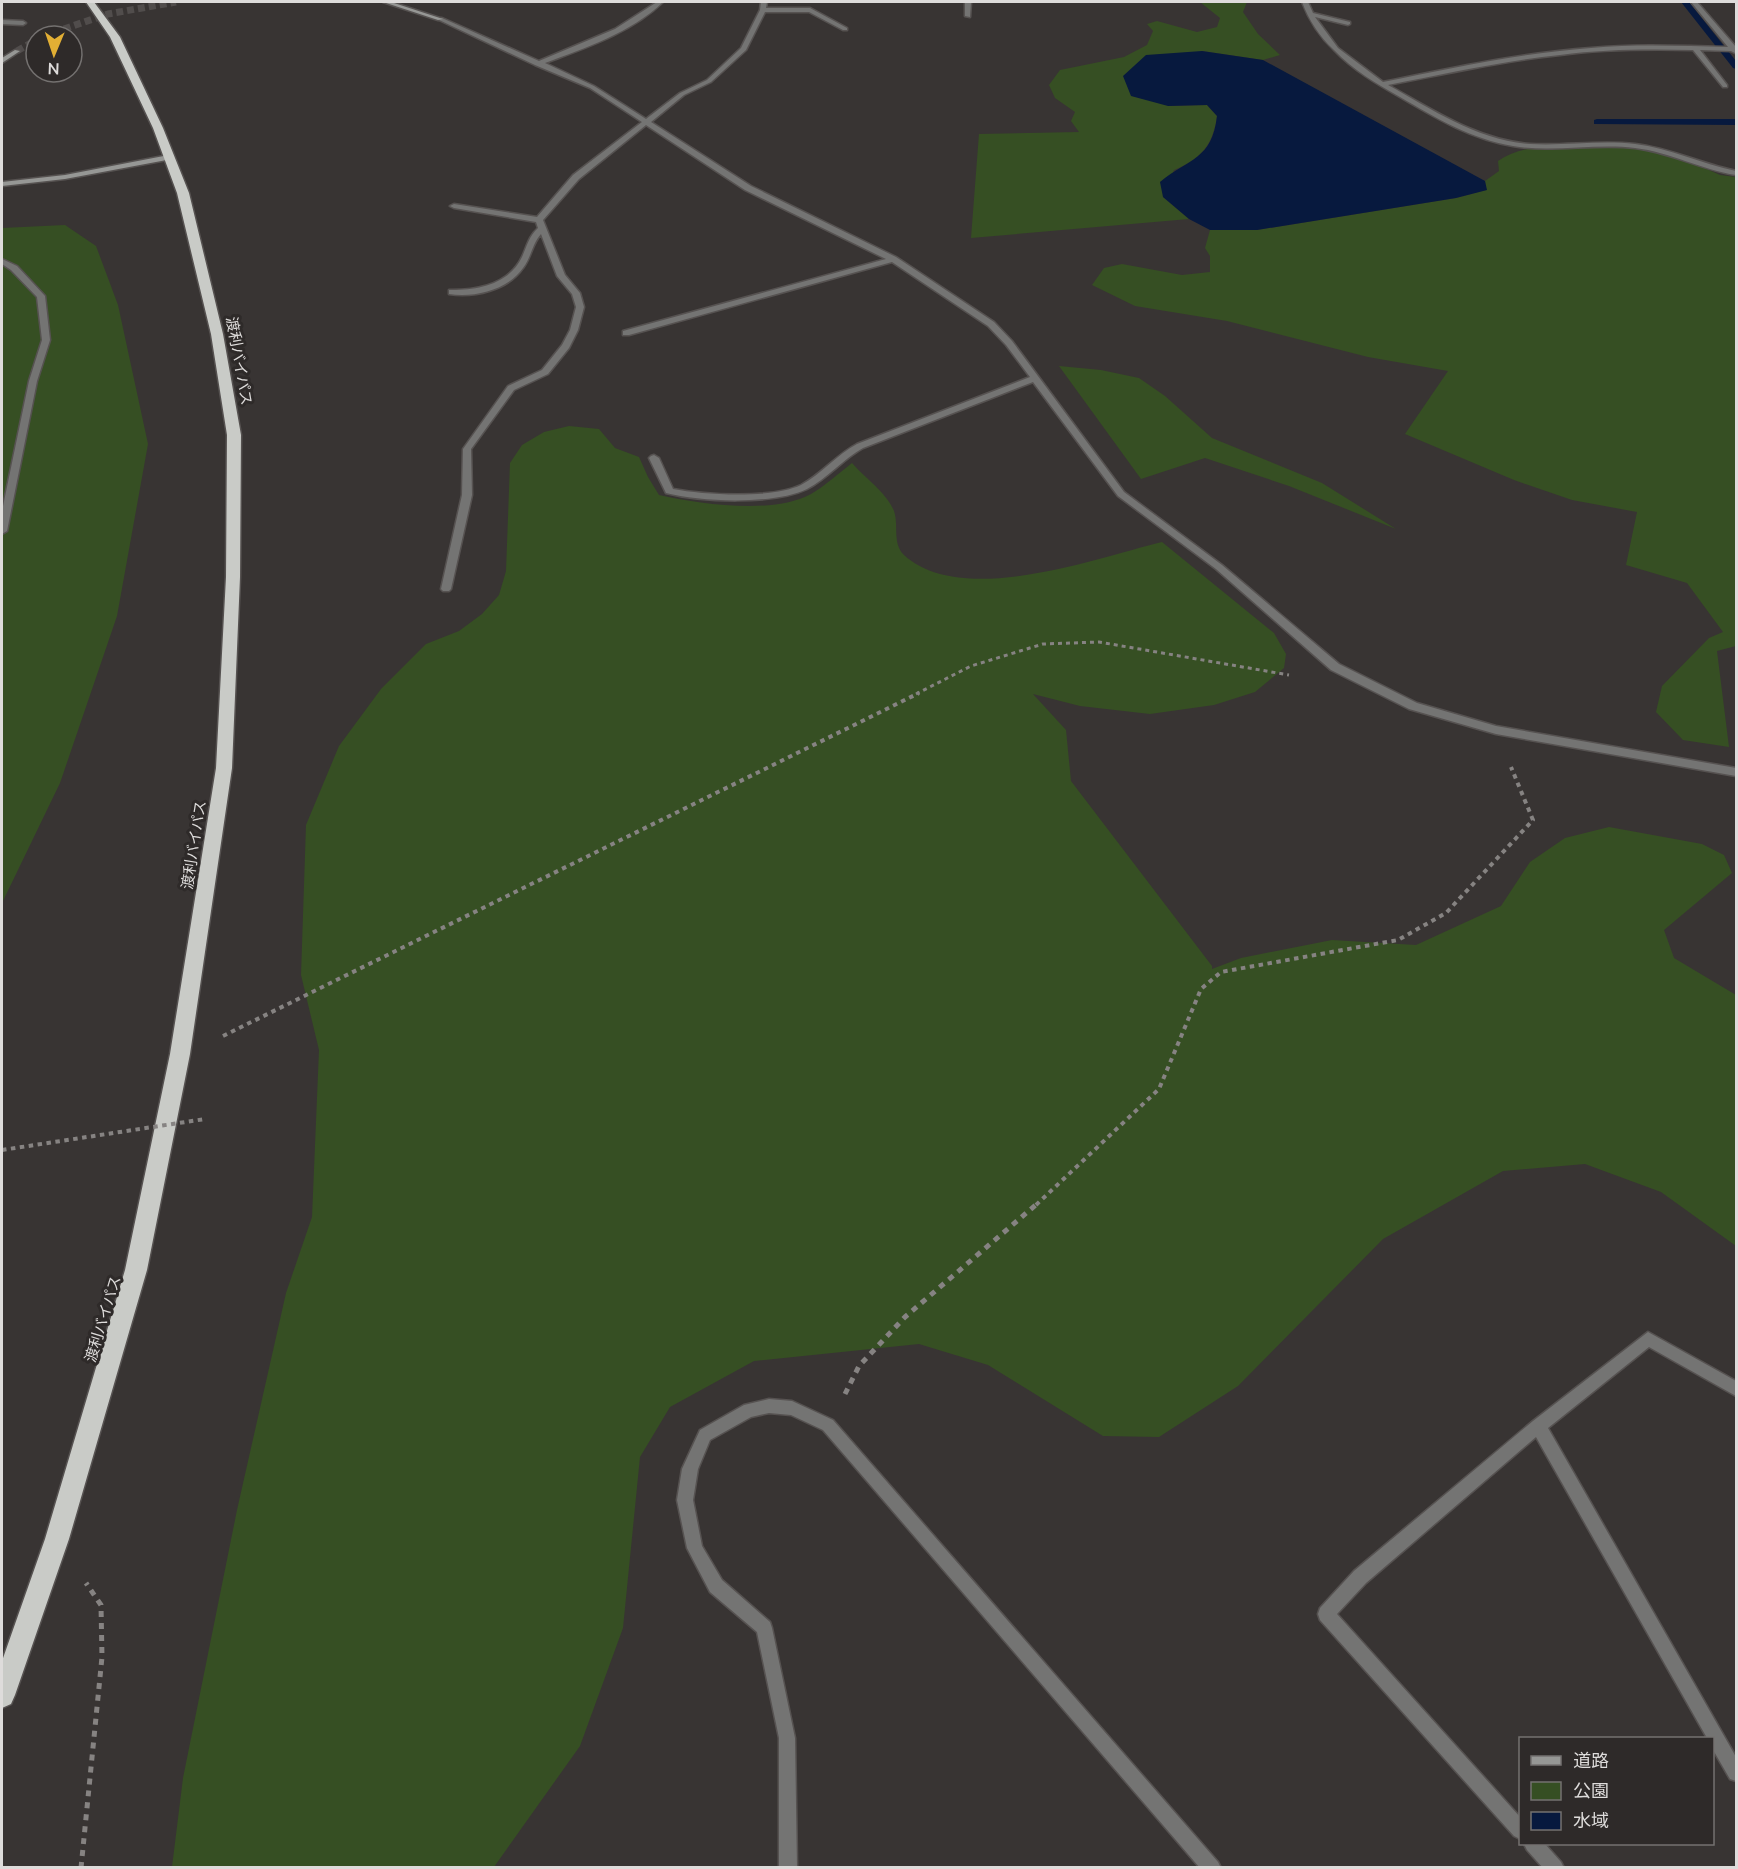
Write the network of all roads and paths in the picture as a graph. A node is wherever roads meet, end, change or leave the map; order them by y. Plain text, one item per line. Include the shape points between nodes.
1 (90, 2) edge
2 (386, 2) edge
3 (660, 2) edge
4 (764, 2) edge
5 (968, 2) edge
6 (1305, 2) edge
7 (1694, 2) edge
8 (763, 10) junction
9 (1309, 14) junction
10 (968, 16) dead end
11 (2, 22) edge
12 (23, 23) dead end
13 (1348, 23) dead end
14 (846, 29) dead end
15 (1696, 49) junction
16 (1735, 50) edge
17 (17, 51) tunnel mouth
18 (2, 61) edge
19 (537, 63) junction
20 (1382, 84) junction
21 (1725, 86) dead end
22 (645, 121) junction
23 (169, 157) junction
24 (1737, 173) edge
25 (2, 184) edge
26 (454, 207) dead end
27 (539, 220) junction
28 (541, 230) junction
29 (893, 259) junction
30 (2, 261) edge
31 (452, 292) dead end
32 (626, 333) dead end
33 (1035, 378) junction
34 (654, 458) dead end
35 (2, 531) edge
36 (446, 589) dead end
37 (1335, 667) junction
38 (1496, 730) junction
39 (1737, 772) edge
40 (224, 1034) dead end
41 (205, 1119) dead end
42 (2, 1150) edge
43 (1737, 1389) edge
44 (828, 1425) junction
45 (1538, 1426) junction
46 (57, 1539) junction
47 (2, 1695) edge
48 (1737, 1773) edge
49 (1519, 1828) edge
50 (1534, 1845) edge
51 (81, 1868) edge
52 (788, 1868) edge
53 (1212, 1868) edge
54 (1555, 1868) edge

1 - 23 highway, 渡利バイパス via 115,37
2 - 19 street via 478,34
3 - 19 street via 638,21
4 - 8 street
5 - 10 street
6 - 9 street
7 - 16 street
8 - 14 street via 810,10
8 - 22 street via 744,49 709,81 682,93
9 - 13 street
9 - 20 street via 1348,62
11 - 12 street
15 - 16 street
15 - 20 street via 1591,51 1498,62
15 - 21 street
17 - 18 street
19 - 22 street via 592,87
20 - 24 street via 1470,131 1497,141 1521,145 1635,146 1679,154 1713,169
22 - 27 street via 576,177
22 - 29 street via 748,188
23 - 25 street via 81,175
23 - 46 highway, 渡利バイパス via 183,193 217,334 234,435 233,577 224,768 180,1054 136,1270
26 - 27 street
27 - 28 street
28 - 31 street via 532,238 524,260 506,280 487,290
28 - 36 street via 580,307 566,346 545,372 511,388 467,449 467,495
29 - 32 street
29 - 33 street via 991,324
30 - 35 street via 42,296 46,339 33,381
33 - 34 street via 857,447 796,490 683,495 669,491
33 - 37 street via 1121,494 1219,567
37 - 38 street via 1413,706
37 - 40 path via 1298,676 1099,642 1042,644 971,666
38 - 39 street
38 - 44 path via 1533,820 1446,913 1398,940 1221,972 1201,989 1159,1089 1020,1221 904,1317 859,1366
41 - 42 path, bridge
43 - 45 street via 1648,1339
44 - 52 street via 792,1408 769,1406 749,1410 725,1422 705,1435 690,1469 685,1500 695,1548 716,1586 764,1628 787,1738
44 - 53 street
45 - 48 street
45 - 49 street via 1360,1577 1326,1614
46 - 47 highway, 渡利バイパス
46 - 51 path via 100,1605 102,1658
50 - 54 street

